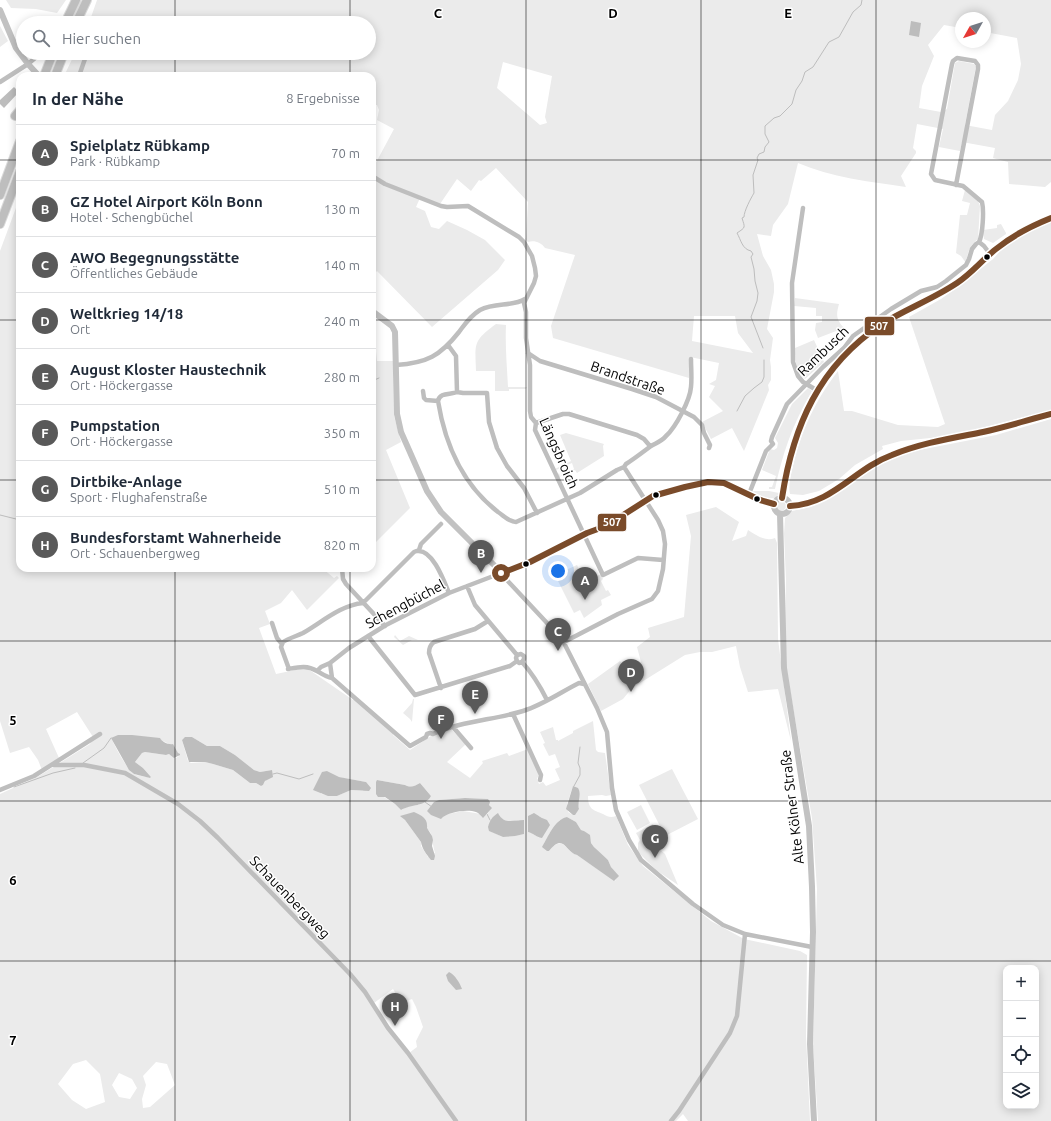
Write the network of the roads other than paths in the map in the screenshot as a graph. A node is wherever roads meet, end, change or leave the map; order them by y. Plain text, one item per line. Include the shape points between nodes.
1 (76, 0) edge
2 (87, 0) edge
3 (1, 12) edge
4 (69, 16) edge
5 (79, 16) edge
6 (16, 48) edge
7 (25, 60) edge
8 (33, 60) edge
9 (50, 60) edge
10 (61, 60) edge
11 (85, 60) edge
12 (28, 64) junction
13 (35, 72) edge
14 (46, 72) edge
15 (57, 72) edge
16 (80, 72) edge
17 (0, 82) edge
18 (16, 152) edge
19 (376, 178) edge
20 (16, 182) edge
21 (956, 184) junction
22 (0, 195) edge
23 (803, 208) dead end
24 (1051, 218) edge
25 (0, 224) edge
26 (979, 242) junction
27 (990, 254) junction
28 (525, 299) junction
29 (516, 303) junction
30 (524, 307) junction
31 (376, 314) edge
32 (448, 345) junction
33 (528, 353) junction
34 (691, 359) dead end
35 (540, 361) junction
36 (396, 364) junction
37 (529, 370) junction
38 (806, 384) junction
39 (818, 390) junction
40 (423, 391) dead end
41 (456, 392) junction
42 (438, 401) junction
43 (682, 411) junction
44 (1051, 414) edge
45 (536, 423) junction
46 (650, 446) junction
47 (710, 448) dead end
48 (624, 467) junction
49 (749, 494) junction
50 (782, 498) junction
51 (568, 500) junction
52 (646, 501) junction
53 (774, 504) junction
54 (790, 506) junction
55 (537, 513) junction
56 (780, 514) junction
57 (441, 524) dead end
58 (584, 535) junction
59 (418, 551) junction
60 (663, 560) junction
61 (497, 568) junction
62 (507, 571) junction
63 (342, 572) edge
64 (496, 575) junction
65 (505, 578) junction
66 (467, 586) junction
67 (449, 593) junction
68 (363, 603) junction
69 (488, 621) junction
70 (272, 623) dead end
71 (385, 626) junction
72 (368, 636) junction
73 (564, 642) junction
74 (282, 644) junction
75 (517, 655) junction
76 (517, 661) junction
77 (522, 662) junction
78 (330, 663) junction
79 (317, 671) junction
80 (332, 678) junction
81 (584, 684) junction
82 (441, 688) junction
83 (547, 700) junction
84 (513, 714) junction
85 (453, 727) junction
86 (100, 734) dead end
87 (471, 748) dead end
88 (54, 765) junction
89 (540, 780) dead end
90 (0, 790) edge
91 (745, 934) junction
92 (812, 947) junction
93 (456, 1121) edge
94 (671, 1121) edge
95 (814, 1121) edge

1 - 4 highway
2 - 5 highway
3 - 6 main road
7 - 12 main road
8 - 12 street
9 - 14 highway
10 - 15 highway
11 - 16 street
12 - 13 main road
12 - 17 street
18 - 22 highway
19 - 28 street via 441,206 468,206 519,237 529,251 536,276
20 - 25 highway
21 - 21 street via 978,69 975,61 957,58 952,64 931,174 936,180
21 - 26 street via 963,186 983,204
23 - 38 street via 792,276 791,300 793,366
24 - 27 street, Rambusch via 1010,238
26 - 27 street
26 - 38 street, Rambusch via 972,249 969,260 962,268 937,287 924,290 891,309 854,336
27 - 39 street, Rambusch via 945,290 894,317 862,339 835,366
28 - 29 street
28 - 30 street, Längsbroich
29 - 30 street
29 - 32 street via 494,305 480,310 469,318
30 - 33 street, Längsbroich
31 - 36 main road via 392,326 395,332
32 - 36 street via 425,361
32 - 41 street via 456,359
33 - 35 street, Brandstraße
33 - 37 street, Längsbroich
34 - 43 street via 690,394
35 - 37 street
35 - 43 street, Brandstraße via 643,392
36 - 61 main road via 399,424 428,492 444,515
37 - 45 street, Längsbroich via 531,418
38 - 39 street
38 - 49 street, Rambusch via 787,404 772,437 773,444 766,451
39 - 50 street, Rambusch via 792,446
40 - 42 street via 426,400
41 - 42 street via 441,395
41 - 55 street via 487,393 489,422 499,451
42 - 55 street via 444,430 454,456 476,490 513,522
43 - 46 street via 670,432
43 - 47 street, Brandstraße via 702,425
44 - 54 street via 893,454 880,459 832,493 811,504
45 - 46 street via 569,414 636,435
45 - 51 street, Längsbroich via 535,430
46 - 48 street
48 - 51 street
48 - 52 street
49 - 52 main road via 724,483 708,482 656,495
49 - 53 main road
50 - 53 main road via 777,499
50 - 54 main road via 787,500
51 - 55 street
51 - 58 street, Längsbroich
52 - 58 main road via 610,524
52 - 60 street via 663,531
53 - 56 main road via 775,511
54 - 56 main road via 787,512
56 - 92 main road, Alte Kölner Straße via 784,668 809,826
57 - 59 street via 421,544
58 - 60 street, Längsbroich via 603,575 638,558
58 - 62 main road
59 - 67 street via 424,552 435,563
59 - 68 street via 414,552
60 - 73 street via 660,583 654,598
61 - 62 main road via 501,566
61 - 64 main road
62 - 65 main road
63 - 68 street via 343,579
64 - 65 main road
64 - 66 street, Schengbüchel
65 - 73 street
66 - 67 street, Schengbüchel
66 - 69 street via 475,605
67 - 71 street, Schengbüchel
68 - 71 street
68 - 74 street via 330,616
69 - 75 street
69 - 82 street via 475,629 432,644 430,653
70 - 74 street
71 - 72 street, Schengbüchel
72 - 78 street, Schengbüchel
72 - 82 street via 415,695
73 - 81 street
74 - 79 street via 288,669 302,666
75 - 76 street
75 - 77 street via 524,656
76 - 77 street
76 - 82 street via 510,666
77 - 83 street via 536,679
78 - 79 street, Schengbüchel
78 - 80 street
79 - 80 street
80 - 85 street via 410,746 429,734
81 - 83 street via 579,683
81 - 91 street via 605,728 616,810 635,851 641,860 712,918
83 - 84 street
84 - 85 street
84 - 89 street via 541,775
85 - 87 street
86 - 88 street
88 - 90 street
88 - 93 street, Schauenbergweg via 84,765 125,773 178,804 200,821 350,974
91 - 92 street
91 - 94 street via 737,1016 730,1033
92 - 95 main road, Alte Kölner Straße via 810,1044

